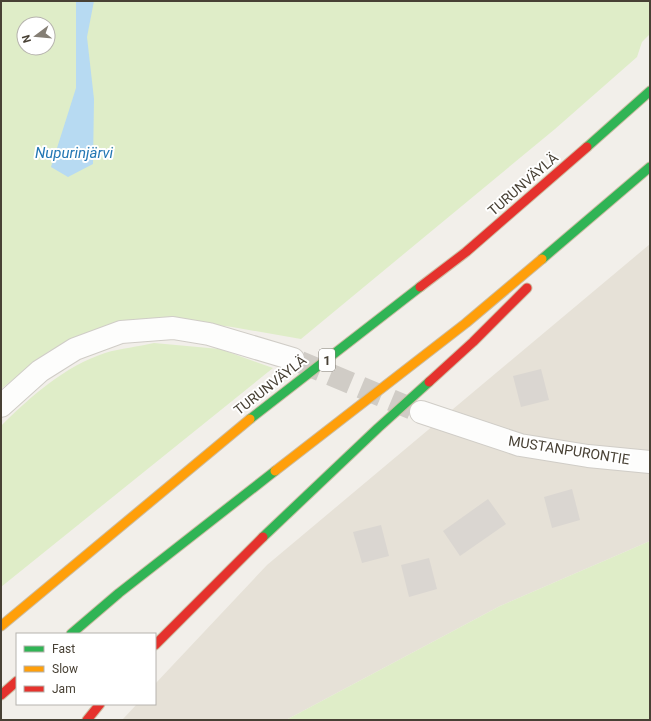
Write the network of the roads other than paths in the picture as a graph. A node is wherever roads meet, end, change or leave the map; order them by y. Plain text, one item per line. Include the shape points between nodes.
1 (650, 91) edge
2 (650, 167) edge
3 (643, 173) junction
4 (558, 258) dead end
5 (536, 280) dead end
6 (294, 359) tunnel mouth
7 (1, 406) edge
8 (421, 412) tunnel mouth
9 (650, 462) edge
10 (1, 626) edge
11 (73, 633) edge
12 (156, 644) edge
13 (16, 682) edge
14 (1, 695) edge
15 (99, 705) edge
16 (86, 720) edge

1 - 10 highway, TURUNVÄYLÄ / 1 via 466,252 243,424
2 - 3 highway
3 - 4 highway
3 - 11 highway via 466,323 125,588
5 - 12 highway via 473,342 281,519
6 - 7 street via 209,334 173,328 121,332 75,349 40,371
8 - 9 street, MUSTANPURONTIE via 520,445 588,456
13 - 14 highway
15 - 16 highway

